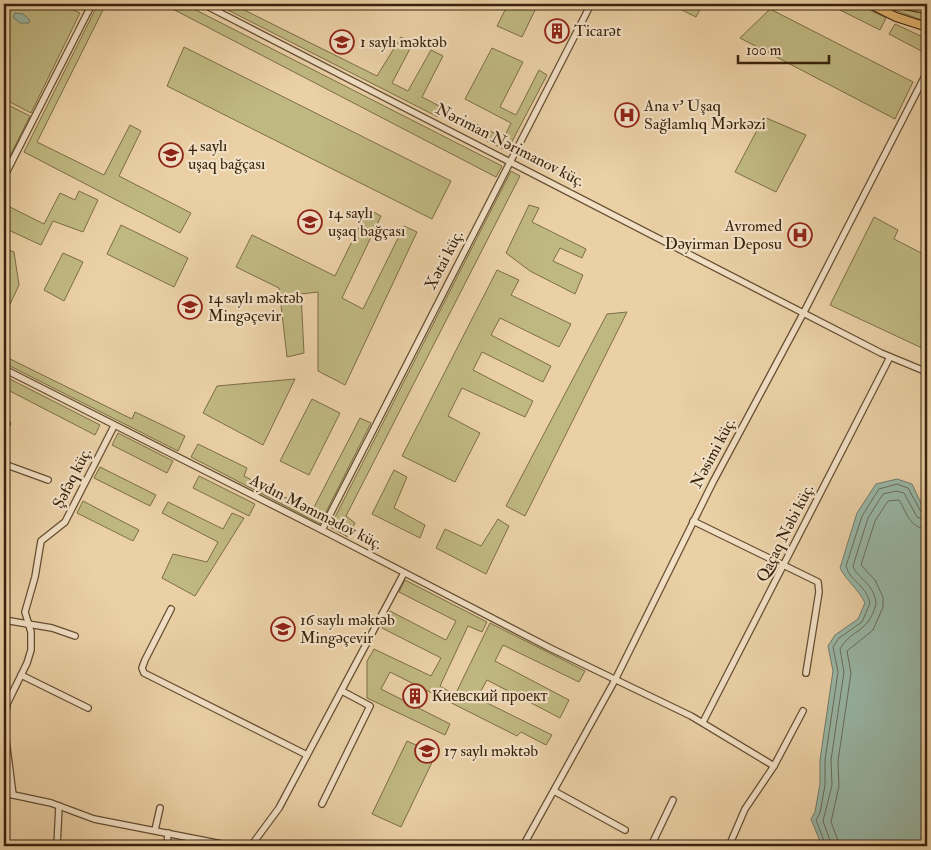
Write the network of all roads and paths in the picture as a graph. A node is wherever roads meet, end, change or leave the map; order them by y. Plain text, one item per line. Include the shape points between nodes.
1 (92, 4) edge
2 (203, 4) edge
3 (591, 4) edge
4 (870, 4) edge
5 (899, 4) edge
6 (927, 9) edge
7 (927, 27) edge
8 (927, 72) edge
9 (510, 161) junction
10 (4, 177) edge
11 (804, 312) junction
12 (890, 357) junction
13 (4, 369) edge
14 (927, 372) edge
15 (114, 426) junction
16 (4, 464) edge
17 (48, 480) dead end
18 (693, 521) junction
19 (322, 530) junction
20 (783, 566) junction
21 (404, 573) junction
22 (171, 609) dead end
23 (4, 620) edge
24 (28, 625) junction
25 (75, 636) dead end
26 (806, 673) dead end
27 (21, 675) junction
28 (615, 680) junction
29 (342, 691) junction
30 (88, 708) dead end
31 (803, 712) dead end
32 (703, 722) junction
33 (307, 755) junction
34 (774, 766) junction
35 (554, 791) junction
36 (4, 793) edge
37 (13, 795) junction
38 (673, 800) dead end
39 (322, 804) dead end
40 (58, 806) junction
41 (160, 808) dead end
42 (155, 830) junction
43 (625, 830) dead end
44 (168, 832) junction
45 (57, 846) edge
46 (167, 846) edge
47 (232, 846) edge
48 (251, 846) edge
49 (523, 846) edge
50 (651, 846) edge
51 (729, 846) edge

1 - 10 street
2 - 9 street, Nəriman Nərimanov küç.
3 - 9 street, Xətai küç.
4 - 7 main road
5 - 6 main road
8 - 11 street, Nəsimi küç.
9 - 11 street, Nəriman Nərimanov küç.
9 - 19 street, Xətai küç.
11 - 12 street, Nəriman Nərimanov küç.
11 - 18 street, Nəsimi küç.
12 - 14 street, Nəriman Nərimanov küç.
12 - 20 street, Qaçaq Nəbi küç.
13 - 15 street, Aydın Məmmədov küç.
15 - 19 street, Aydın Məmmədov küç.
15 - 24 street, Şəfəq küç. via 64,522 41,541 25,612
16 - 17 street
18 - 20 street
18 - 28 street, Nəsimi küç.
19 - 21 street, Aydın Məmmədov küç.
20 - 26 street via 820,585
20 - 32 street, Qaçaq Nəbi küç.
21 - 28 street, Aydın Məmmədov küç.
21 - 29 street
22 - 33 street via 145,660 144,673
23 - 24 street
24 - 25 street via 52,628
24 - 27 street, Şəfəq küç. via 32,640
27 - 30 street
27 - 37 street, Şəfəq küç. via 6,712
28 - 32 street, Aydın Məmmədov küç.
28 - 35 street, Nəsimi küç.
29 - 33 street
29 - 39 street via 370,706
31 - 34 street
32 - 34 street, Aydın Məmmədov küç.
33 - 48 street via 279,808
34 - 51 street via 745,809
35 - 43 street
35 - 49 street, Nəsimi küç.
36 - 37 street
37 - 40 street
38 - 50 street
40 - 42 street via 94,819
40 - 45 street
41 - 42 street
42 - 44 street
44 - 46 street
44 - 47 street

